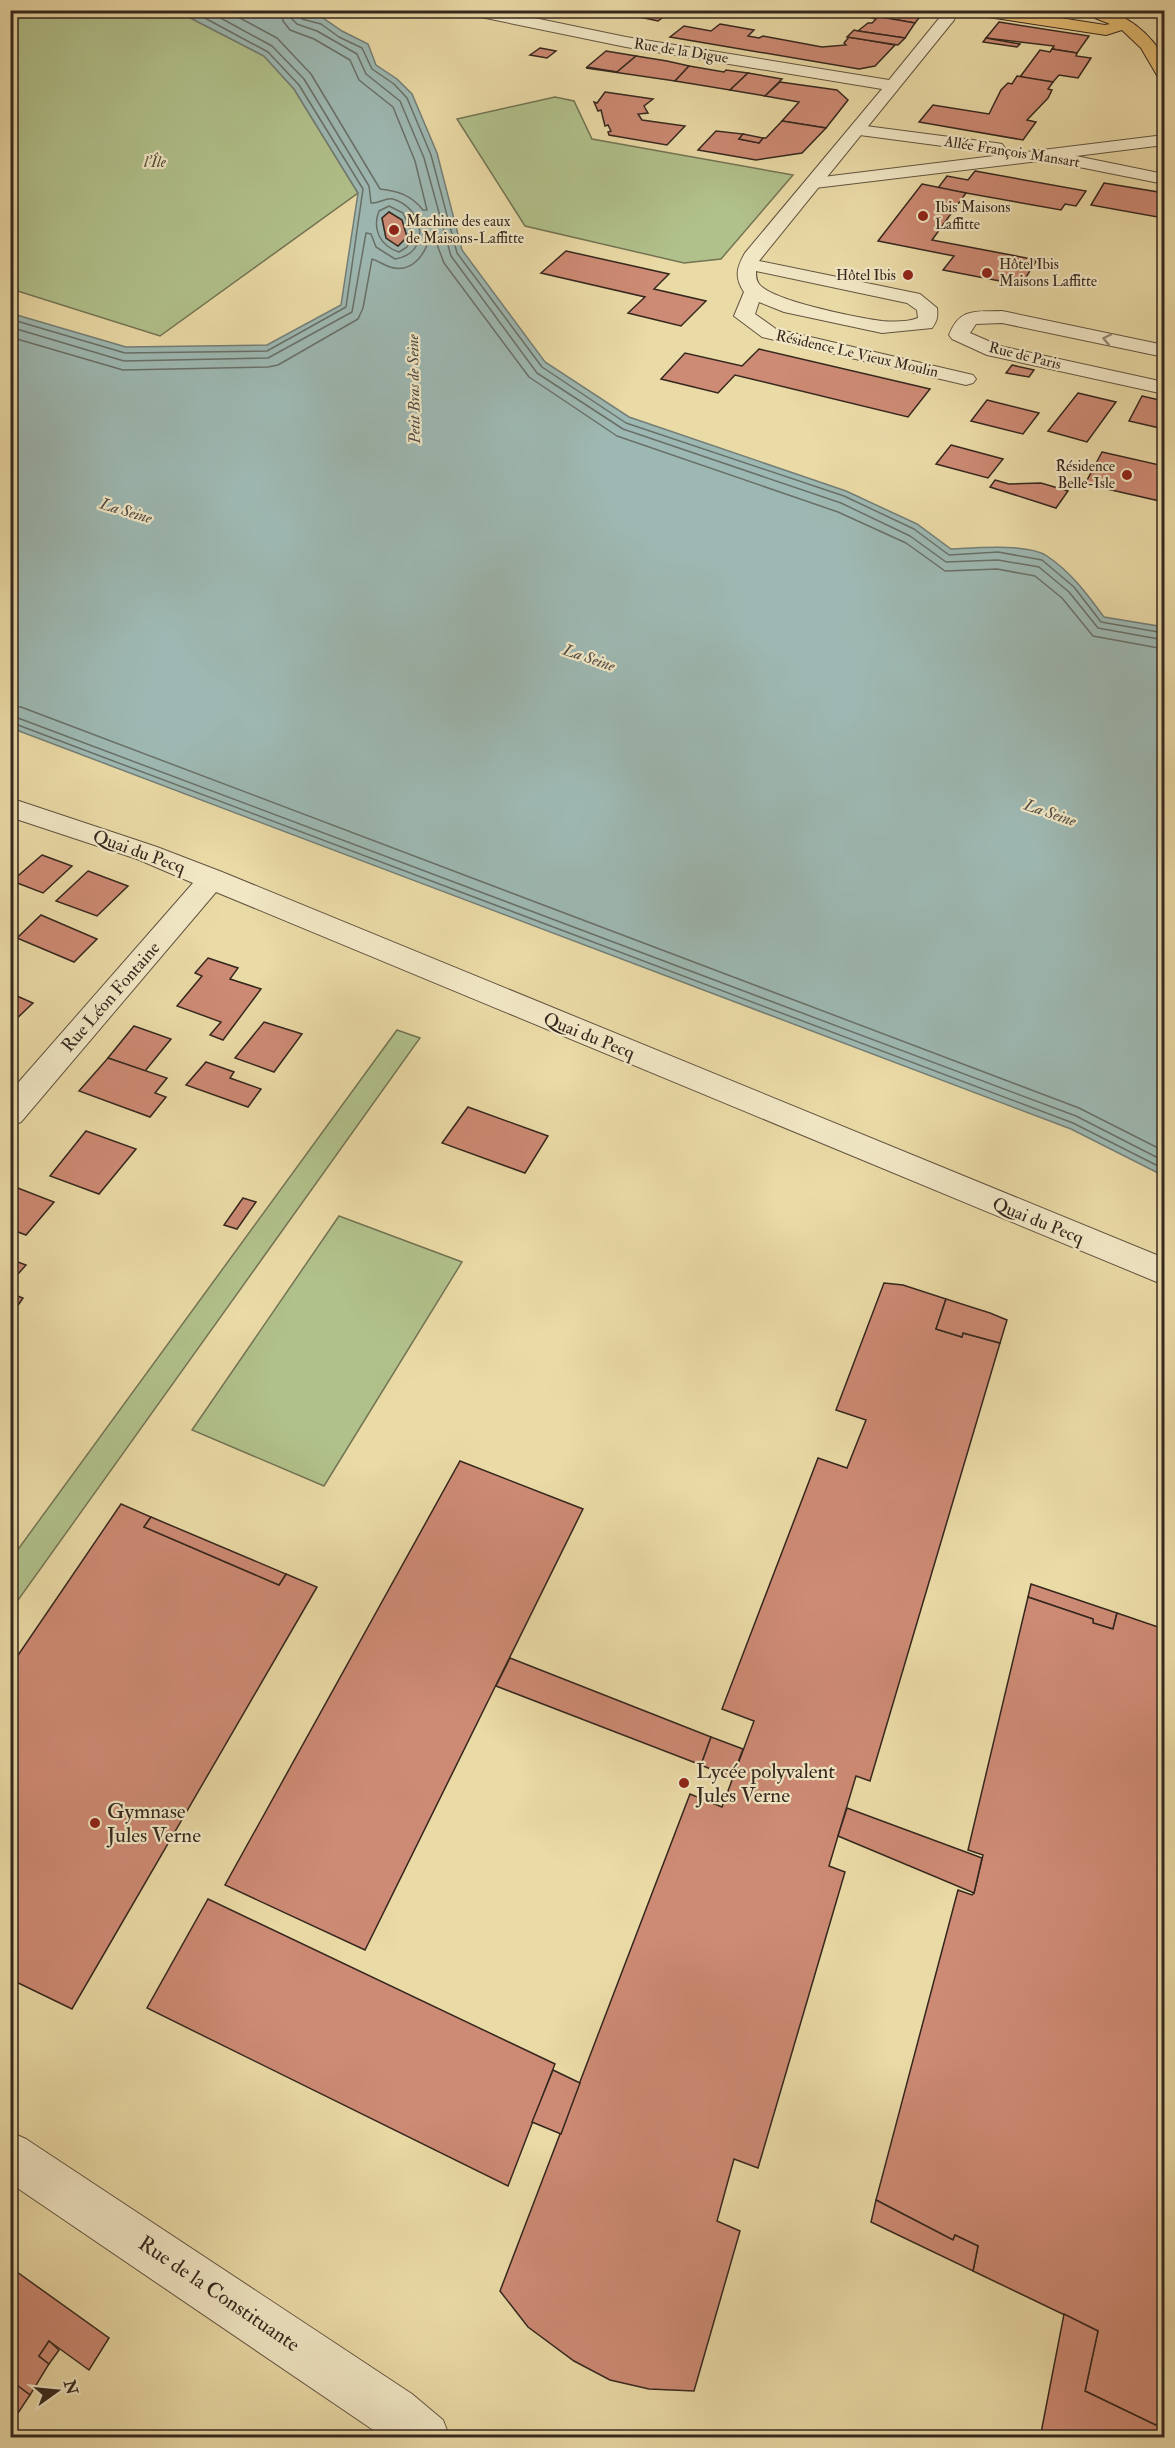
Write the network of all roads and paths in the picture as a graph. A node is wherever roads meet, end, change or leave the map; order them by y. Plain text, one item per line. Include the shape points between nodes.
1 (471, 10) edge
2 (1074, 10) edge
3 (976, 11) edge
4 (950, 14) edge
5 (1110, 24) junction
6 (1164, 76) edge
7 (892, 86) junction
8 (858, 130) junction
9 (1164, 140) edge
10 (1044, 155) junction
11 (1164, 179) edge
12 (815, 183) junction
13 (748, 264) junction
14 (754, 291) junction
15 (1164, 351) edge
16 (966, 379) dead end
17 (1164, 388) edge
18 (10, 807) edge
19 (212, 879) junction
20 (10, 1114) edge
21 (1164, 1272) edge
22 (10, 2155) edge
23 (425, 2438) edge

1 - 7 street, Rue de la Digue via 626,42
2 - 5 main road
3 - 4 street
3 - 5 main road
4 - 7 street
5 - 6 main road via 1135,54
7 - 8 street
8 - 10 street, Allée François Mansart
8 - 12 street
9 - 10 street
10 - 11 street, Allée François Mansart
10 - 12 street
12 - 13 street
13 - 14 street via 748,283
13 - 14 street via 913,298 927,308 928,318 925,324 884,327 790,307
14 - 16 street, Résidence Le Vieux Moulin via 744,316 769,333
15 -> 17 street, Rue de Paris via 1002,317 971,318 959,335 994,351
18 - 19 street, Quai du Pecq
19 - 20 street, Rue Léon Fontaine
19 - 21 street, Quai du Pecq
22 - 23 street, Rue de la Constituante via 394,2412

